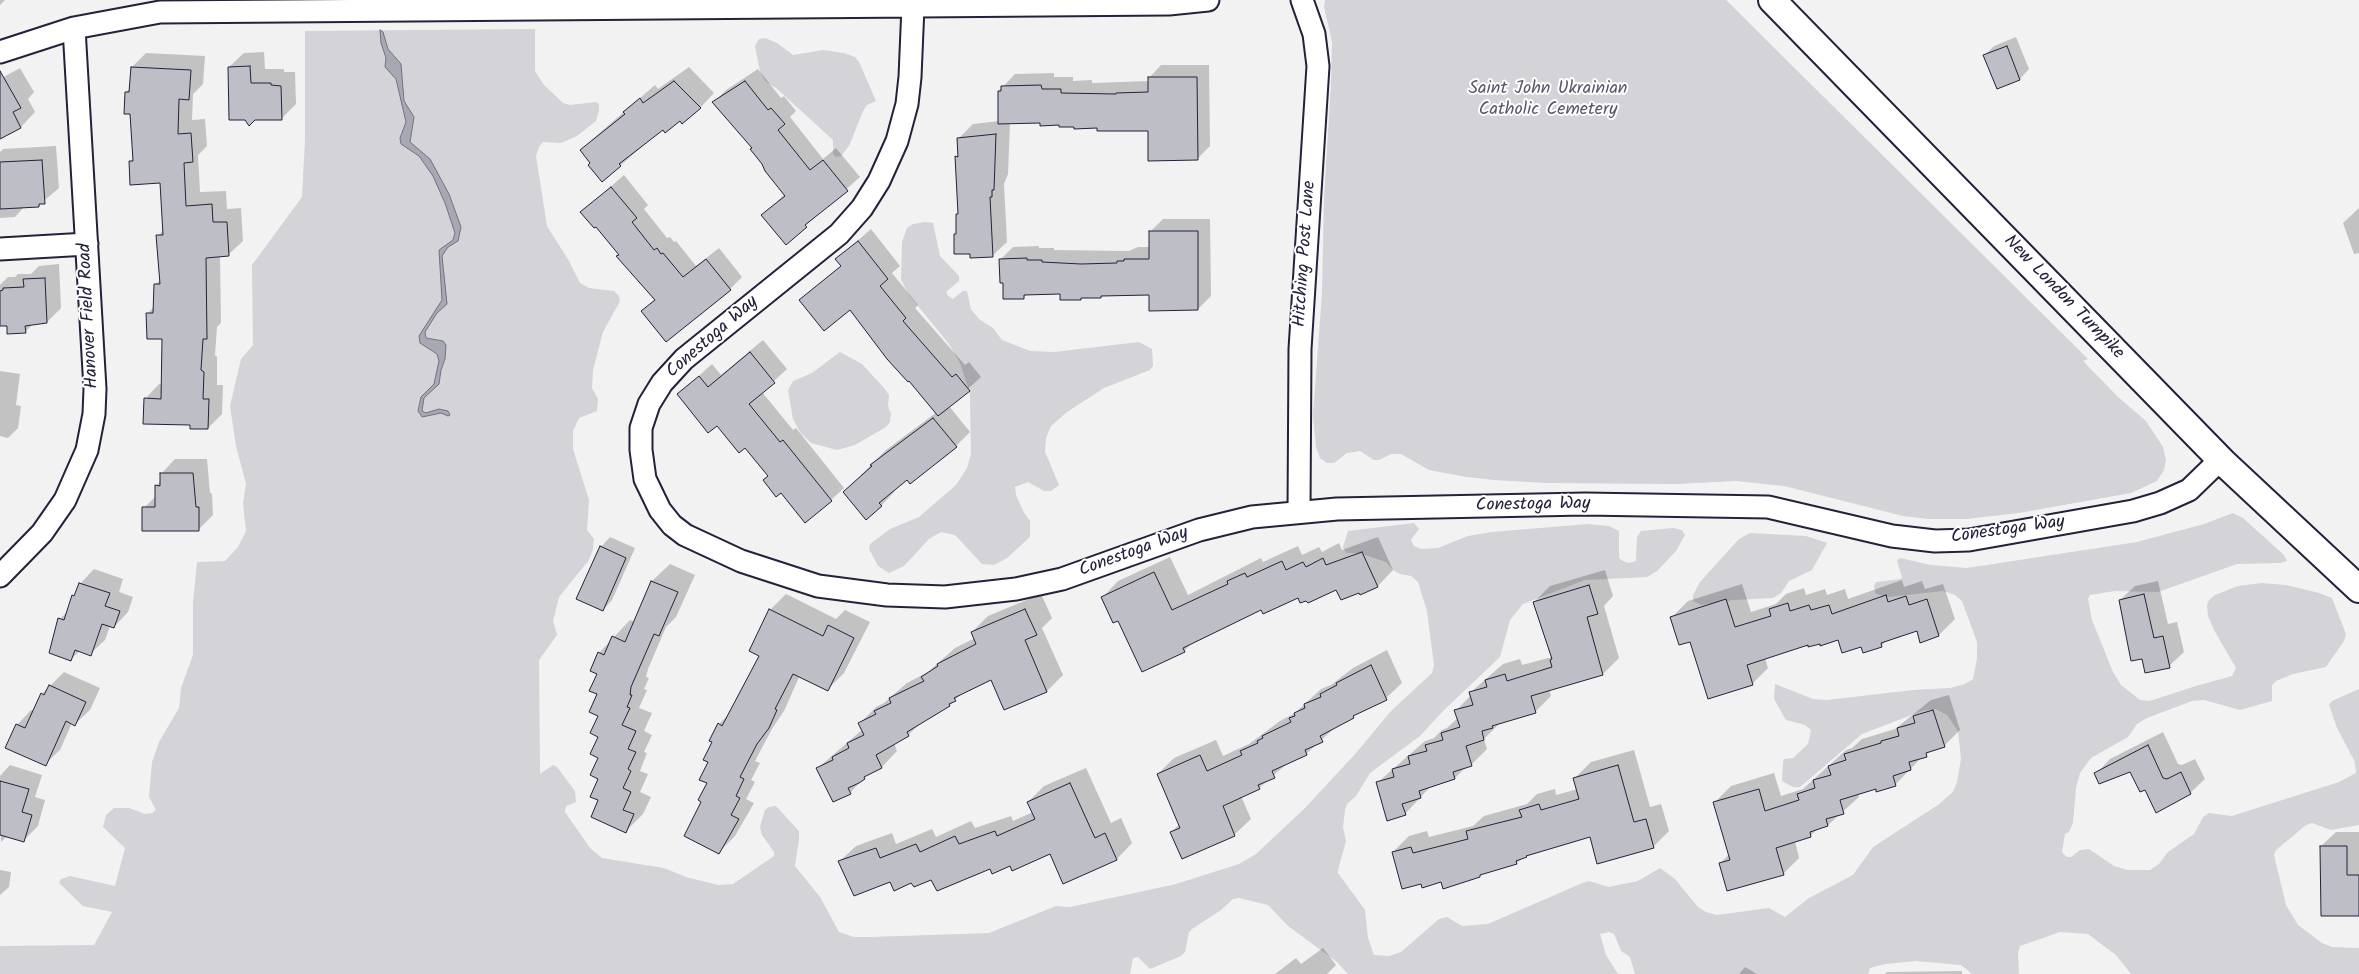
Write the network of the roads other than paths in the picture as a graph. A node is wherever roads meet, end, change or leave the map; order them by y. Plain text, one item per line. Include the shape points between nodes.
1 (1208, 0) edge
2 (1302, 0) edge
3 (1772, 0) edge
4 (913, 6) junction
5 (74, 28) junction
6 (0, 52) edge
7 (87, 244) junction
8 (0, 249) edge
9 (2221, 459) junction
10 (1299, 511) junction
11 (0, 576) edge
12 (2359, 589) edge

1 - 4 street via 1169,4
2 - 10 street, Hitching Post Lane via 1314,34 1318,66 1300,349
3 - 9 street, New London Turnpike
4 - 5 street via 208,10 160,12
4 - 10 street, Conestoga Way via 907,104 898,141 880,181 839,234 684,359 662,382 648,404 641,450 645,479 660,510 685,535 735,559 790,578 844,590 945,597 1016,589 1062,579 1199,530 1252,517
5 - 6 street
5 - 7 street, Hanover Field Road
7 - 8 street
7 - 11 street, Hanover Field Road via 95,389 87,450 75,481 52,520
9 - 10 street, Conestoga Way via 2189,490 2160,503 2133,511 1969,540 1935,541 1892,536 1768,506 1585,504
9 - 12 street, New London Turnpike

